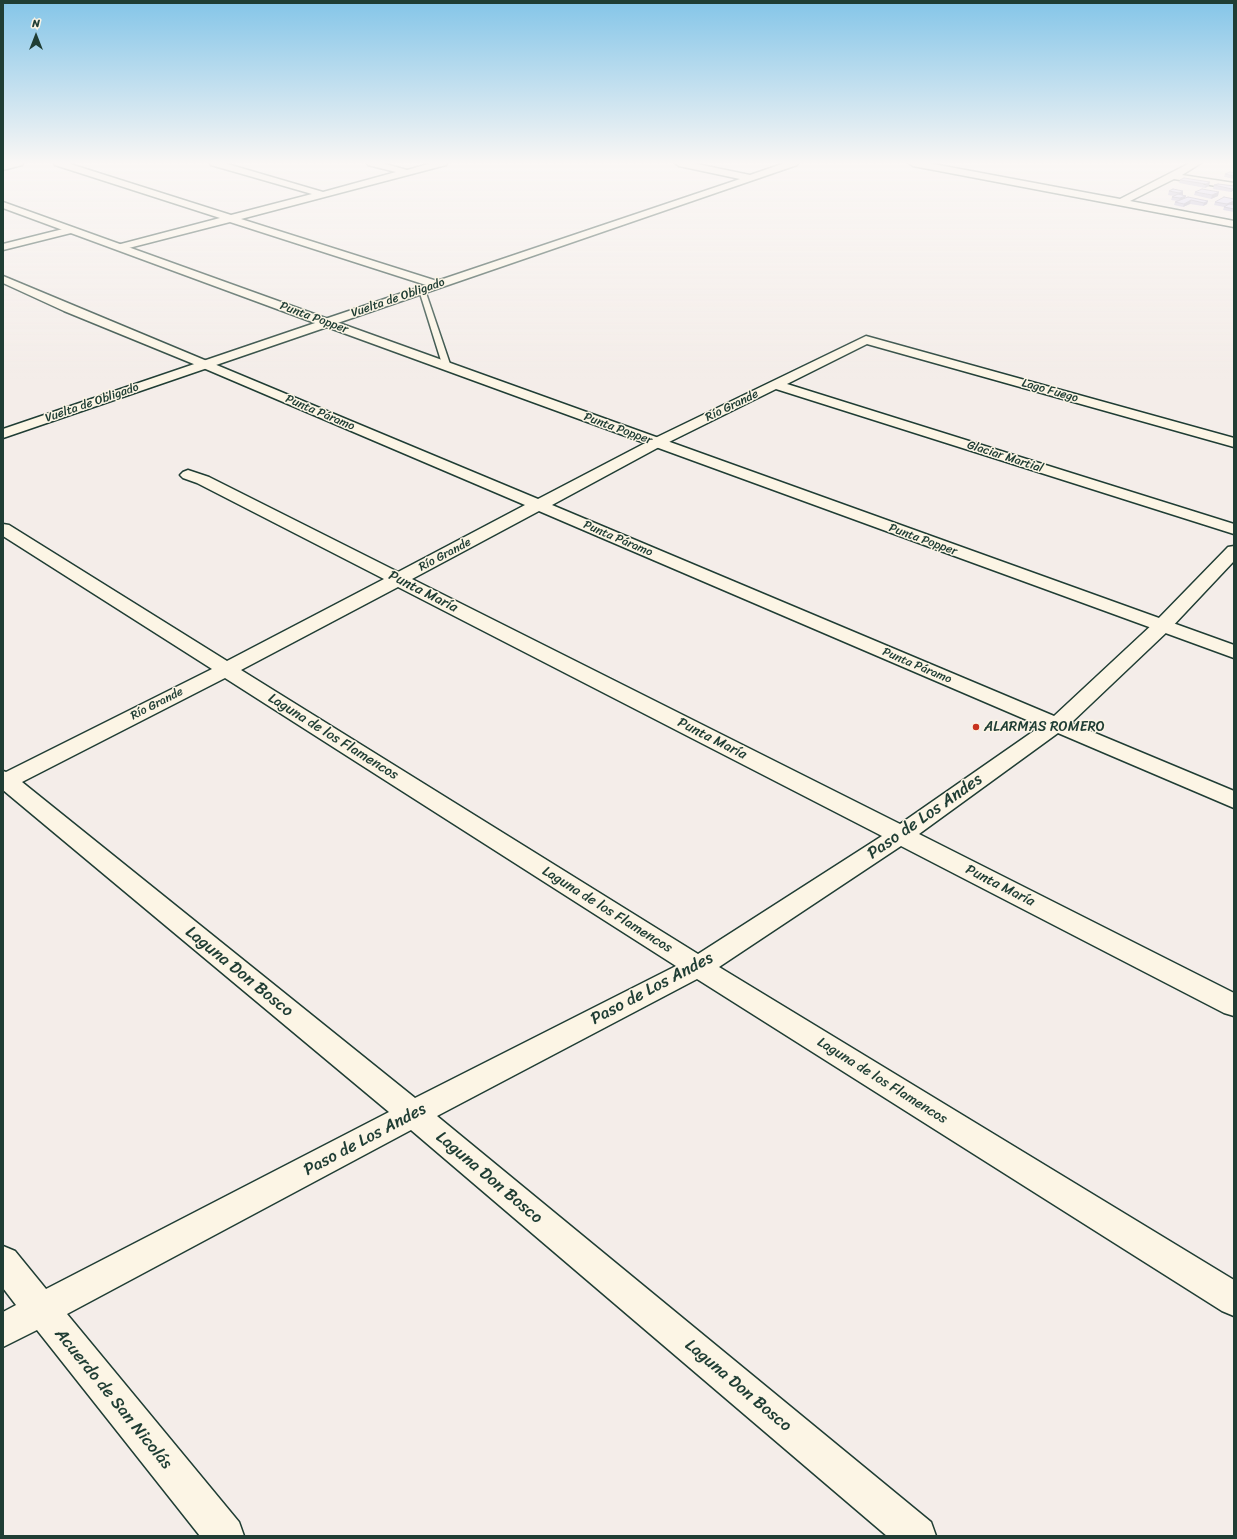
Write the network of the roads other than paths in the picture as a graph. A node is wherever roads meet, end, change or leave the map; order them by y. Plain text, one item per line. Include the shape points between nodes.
1 (52, 235) edge
2 (85, 235) edge
3 (166, 235) edge
4 (281, 235) edge
5 (584, 235) edge
6 (3, 247) edge
7 (121, 247) junction
8 (3, 279) edge
9 (437, 285) junction
10 (422, 290) junction
11 (326, 323) junction
12 (866, 340) joint
13 (206, 364) junction
14 (447, 366) junction
15 (776, 385) junction
16 (3, 434) edge
17 (656, 443) junction
18 (1234, 443) edge
19 (188, 475) dead end
20 (539, 506) junction
21 (3, 529) edge
22 (1234, 529) edge
23 (1234, 551) edge
24 (398, 580) junction
25 (1162, 626) junction
26 (1234, 652) edge
27 (226, 670) junction
28 (1056, 725) junction
29 (4, 780) edge
30 (1234, 800) edge
31 (901, 835) junction
32 (698, 967) junction
33 (1234, 1005) edge
34 (413, 1114) junction
35 (3, 1262) edge
36 (1234, 1299) edge
37 (40, 1309) junction
38 (3, 1330) edge
39 (225, 1536) edge
40 (917, 1536) edge

1 - 6 street
2 - 7 street, Punta Popper
3 - 7 street
4 - 9 street
5 - 9 street, Vuelta de Obligado
7 - 11 street, Punta Popper
8 - 13 street, Punta Páramo
9 - 10 street, Vuelta de Obligado
10 - 11 street, Vuelta de Obligado
10 - 14 lane
11 - 13 street, Vuelta de Obligado
11 - 14 street, Punta Popper
12 - 15 street, Río Grande
12 - 18 street, Lago Fuego
13 - 16 street, Vuelta de Obligado
13 - 20 street, Punta Páramo
14 - 17 street, Punta Popper
15 - 17 street, Río Grande
15 - 22 street, Glaciar Martial
17 - 20 street, Río Grande
17 - 25 street, Punta Popper
19 - 24 street, Punta María via 203,480
20 - 24 street, Río Grande
20 - 28 street, Punta Páramo
21 - 27 street, Laguna de los Flamencos
23 - 25 street, Paso de Los Andes
24 - 27 street, Río Grande
24 - 31 street, Punta María
25 - 26 street, Punta Popper
25 - 28 street, Paso de Los Andes
27 - 29 street, Río Grande
27 - 32 street, Laguna de los Flamencos
28 - 30 street, Punta Páramo
28 - 31 street, Paso de Los Andes
29 - 34 street, Laguna Don Bosco
31 - 32 street, Paso de Los Andes
31 - 33 street, Punta María
32 - 34 street, Paso de Los Andes
32 - 36 street, Laguna de los Flamencos
34 - 37 street, Paso de Los Andes
34 - 40 street, Laguna Don Bosco
35 - 37 street, Acuerdo de San Nicolás
37 - 38 street, Paso de Los Andes
37 - 39 street, Acuerdo de San Nicolás

